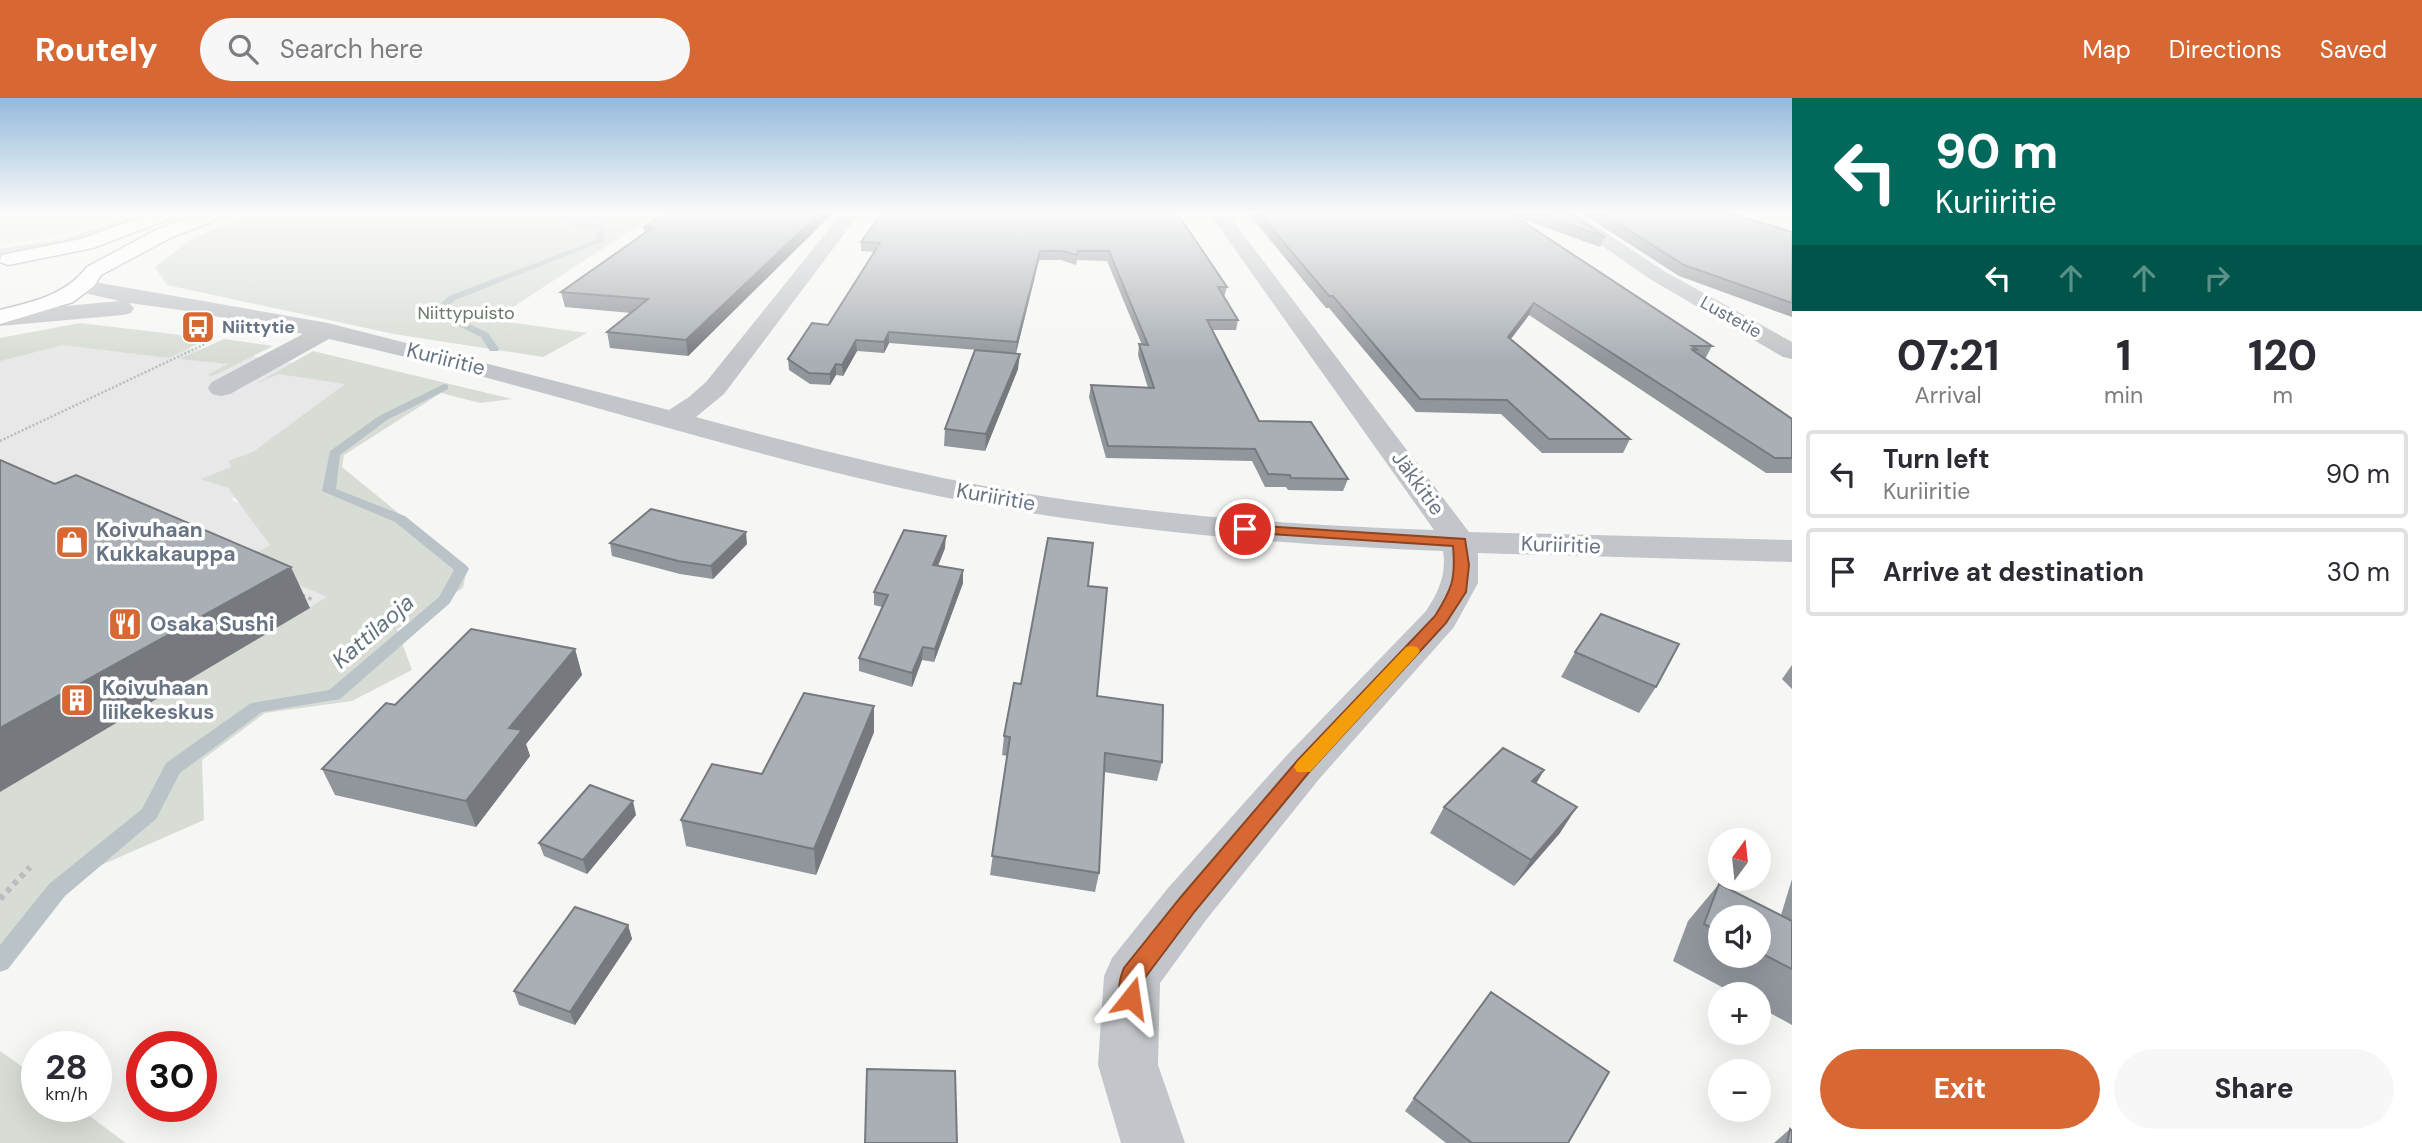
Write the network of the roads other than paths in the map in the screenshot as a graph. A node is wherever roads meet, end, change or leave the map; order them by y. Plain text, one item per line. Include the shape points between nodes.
1 (79, 262) edge
2 (117, 262) edge
3 (813, 262) edge
4 (1254, 262) edge
5 (1637, 262) edge
6 (88, 279) junction
7 (220, 309) junction
8 (0, 318) edge
9 (328, 331) junction
10 (1792, 352) edge
11 (221, 388) dead end
12 (676, 418) junction
13 (1460, 542) junction
14 (1792, 551) edge
15 (1153, 1143) edge

1 - 6 main road via 91,267
2 - 6 main road
3 - 12 street via 715,388
4 - 13 street, Jäkkitie
5 - 10 street, Lustetie
6 - 7 street, Kuriiritie via 112,294
6 - 8 main road via 53,301
7 - 8 street, Kuriiritie via 89,309
7 - 9 street, Kuriiritie
9 - 11 street
9 - 12 street, Kuriiritie
12 - 13 street, Kuriiritie via 873,471 1010,500 1221,527
13 - 14 street, Kuriiritie
13 - 15 street via 1458,592 1440,620 1304,766 1132,976 1128,1065

